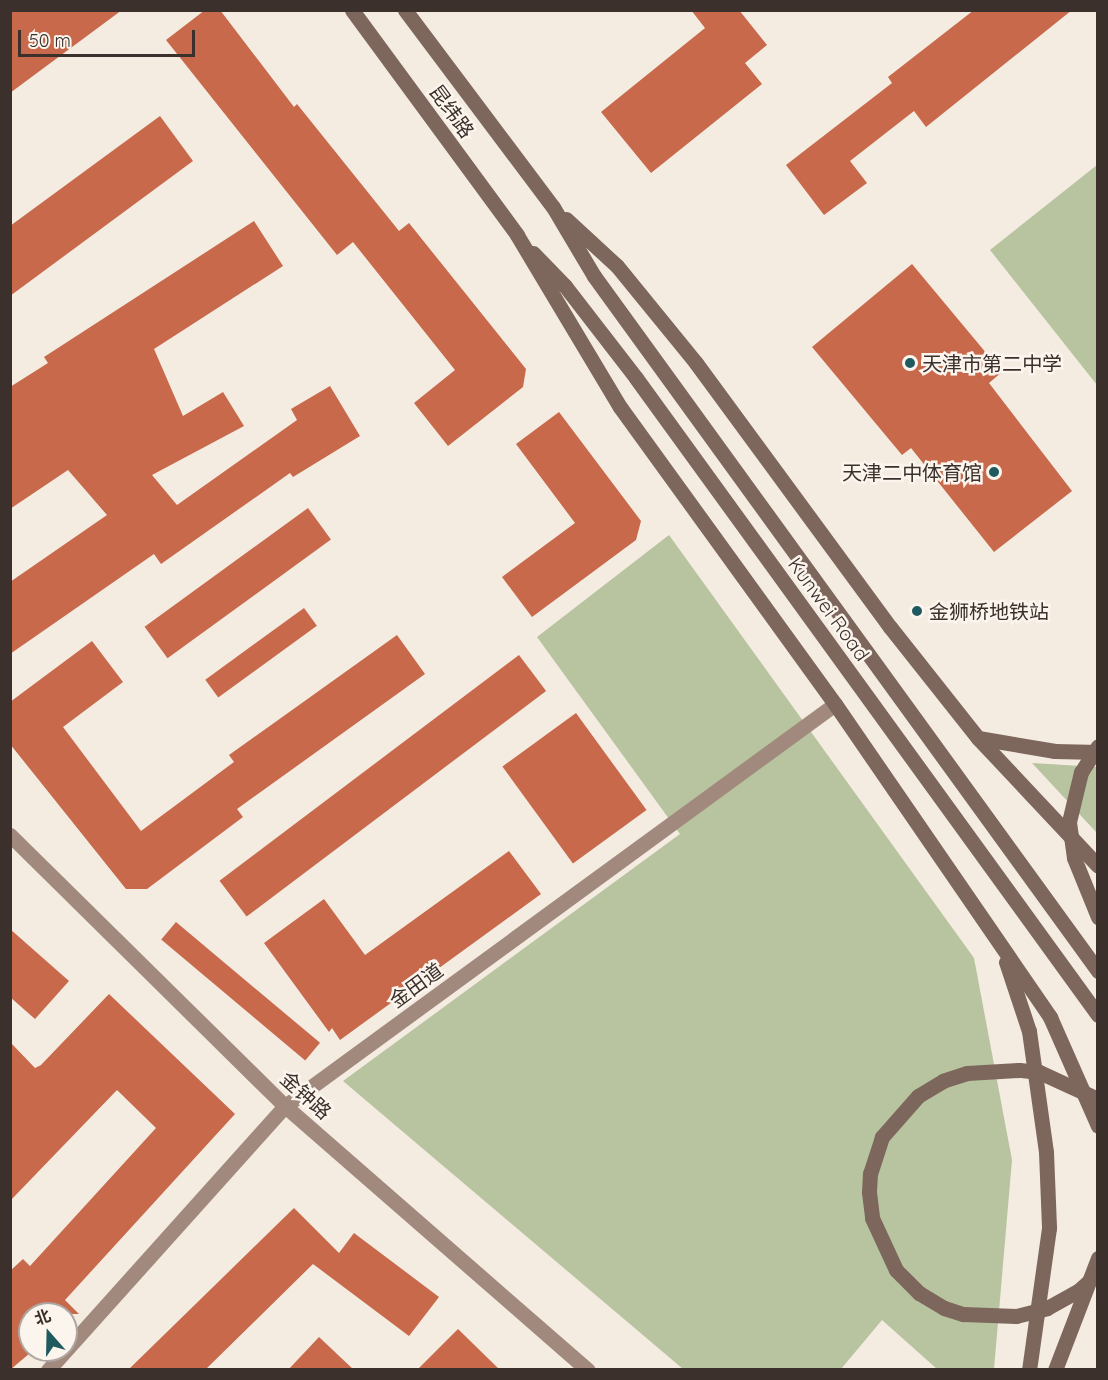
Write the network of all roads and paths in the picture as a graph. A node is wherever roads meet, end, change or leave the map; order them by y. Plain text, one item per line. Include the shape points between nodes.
1 (352, 10) edge
2 (405, 10) edge
3 (553, 207) junction
4 (517, 235) junction
5 (835, 704) junction
6 (978, 738) junction
7 (1098, 746) edge
8 (1098, 752) edge
9 (10, 835) edge
10 (1098, 866) edge
11 (1098, 917) edge
12 (1002, 948) junction
13 (1098, 971) edge
14 (1098, 1015) edge
15 (1098, 1099) edge
16 (285, 1106) junction
17 (1098, 1126) edge
18 (1098, 1258) edge
19 (1098, 1274) edge
20 (48, 1370) edge
21 (588, 1370) edge
22 (1029, 1370) edge
23 (1055, 1370) edge

1 - 4 main road, 昆纬路
2 - 3 main road, 昆纬路
3 - 6 main road via 617,266 696,363 890,627
3 - 13 main road, Kunwei Road via 594,276
4 - 5 main road via 620,407
4 - 14 main road, Kunwei Road via 565,286 636,378
5 - 12 main road
5 - 16 street, 金田道
6 - 8 main road via 1055,751
6 - 10 main road
7 - 11 main road, bridge via 1081,772 1069,822 1074,858
9 - 16 street, 金钟路
12 - 17 main road via 1050,1017
12 - 22 main road via 1029,1031 1046,1152 1049,1228
15 - 19 main road, bridge via 1039,1072 978,1071 943,1081 918,1095 882,1137 870,1173 869,1192 872,1218 896,1270 919,1293 944,1308 971,1315 1016,1316 1047,1308
16 - 20 street, 金田道
16 - 21 street, 金钟路
18 - 23 main road

